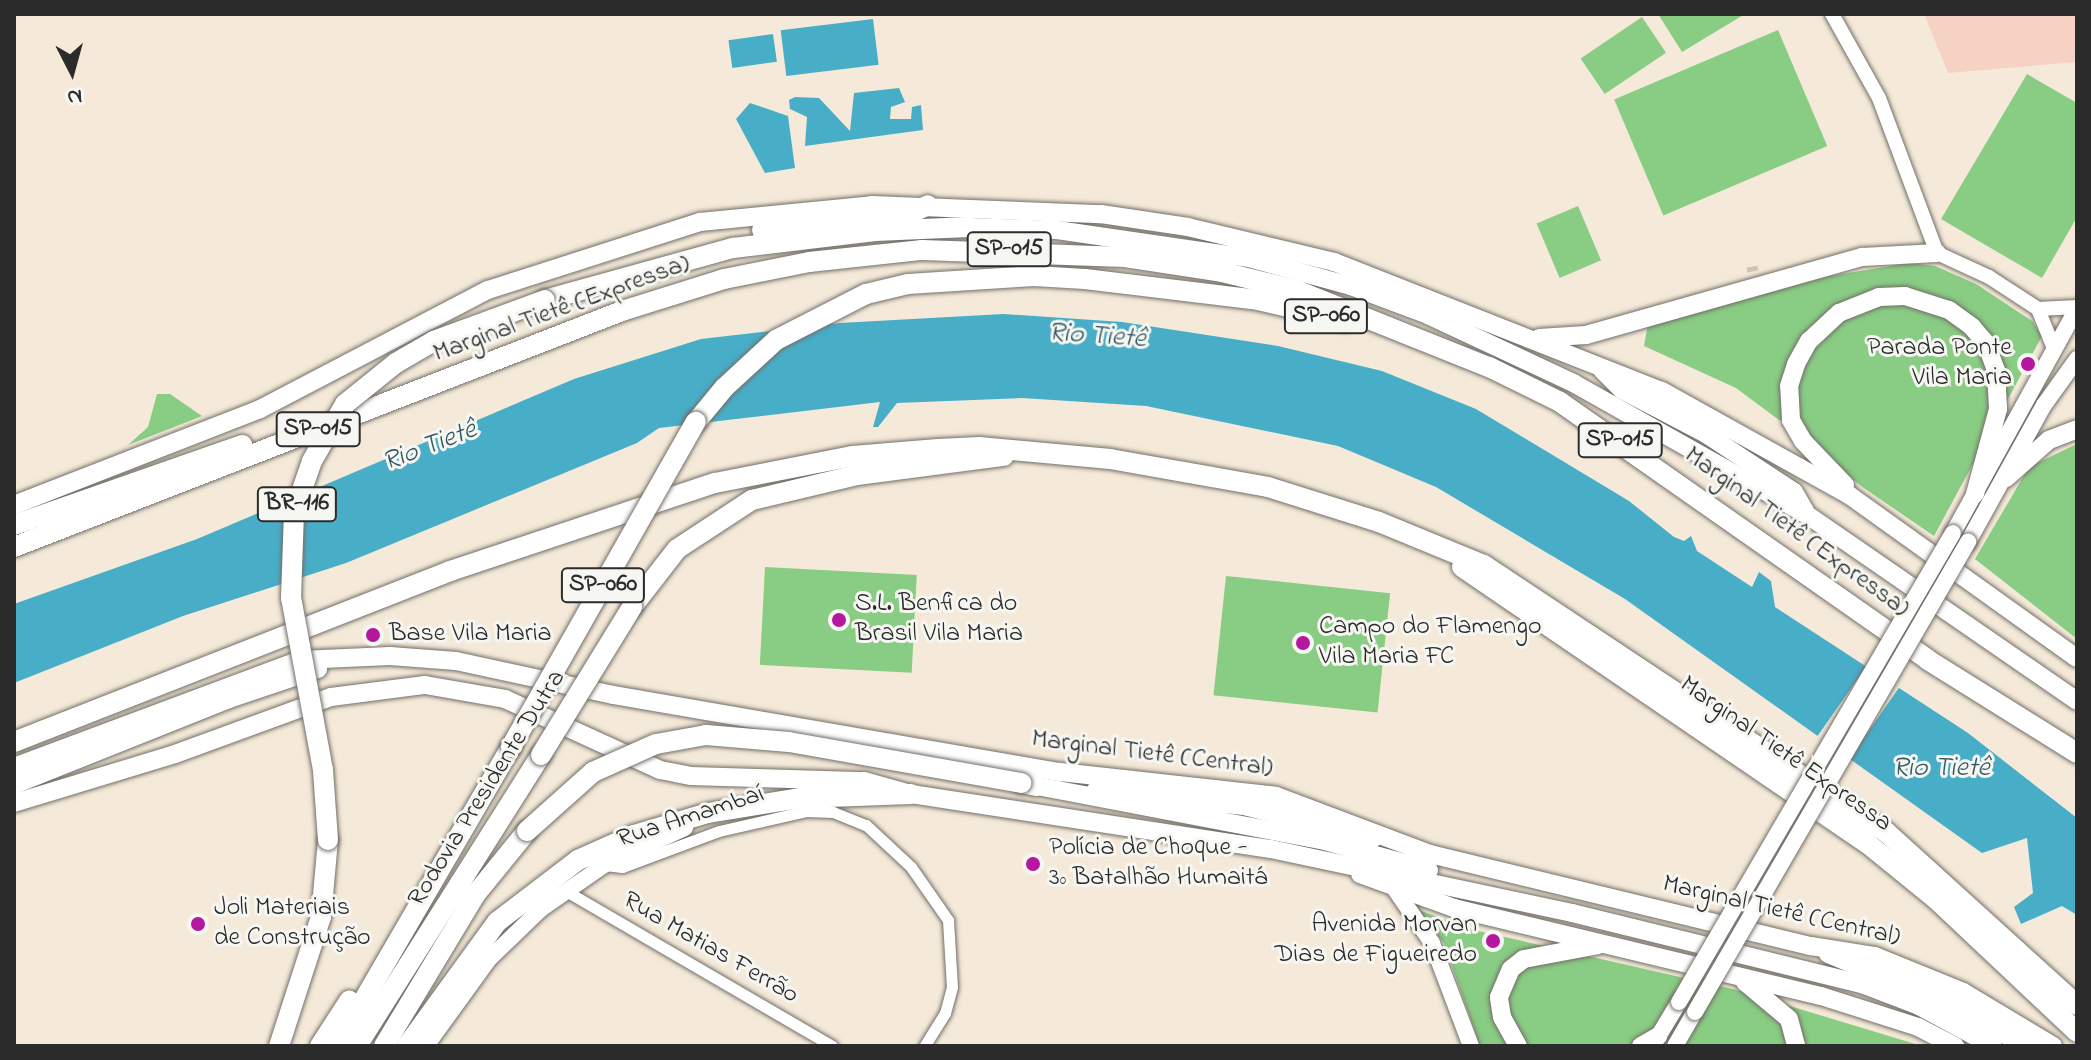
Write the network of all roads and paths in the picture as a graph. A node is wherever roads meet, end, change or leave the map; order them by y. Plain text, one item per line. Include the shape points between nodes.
1 (1832, 14) edge
2 (928, 205) junction
3 (969, 227) junction
4 (1937, 253) junction
5 (611, 280) junction
6 (2077, 307) edge
7 (2038, 309) junction
8 (622, 311) junction
9 (1393, 327) junction
10 (1532, 339) junction
11 (2053, 346) junction
12 (2077, 359) edge
13 (1596, 363) junction
14 (2077, 429) edge
15 (278, 444) junction
16 (1023, 451) junction
17 (2006, 478) junction
18 (1975, 494) junction
19 (1849, 495) junction
20 (14, 505) edge
21 (1806, 514) junction
22 (14, 525) edge
23 (14, 547) edge
24 (1440, 549) junction
25 (2074, 654) edge
26 (284, 672) junction
27 (2077, 701) edge
28 (240, 731) junction
29 (14, 742) edge
30 (2077, 753) edge
31 (14, 767) edge
32 (14, 785) edge
33 (1029, 785) junction
34 (14, 791) edge
35 (911, 794) junction
36 (14, 803) edge
37 (762, 803) junction
38 (1430, 854) junction
39 (1332, 861) junction
40 (604, 865) junction
41 (432, 879) junction
42 (566, 891) junction
43 (1396, 891) junction
44 (1572, 913) junction
45 (1608, 943) junction
46 (1811, 946) junction
47 (1739, 978) junction
48 (2077, 1005) edge
49 (2077, 1032) edge
50 (1655, 1041) edge
51 (279, 1046) edge
52 (320, 1046) edge
53 (337, 1046) edge
54 (357, 1046) edge
55 (384, 1046) edge
56 (407, 1046) edge
57 (426, 1046) edge
58 (832, 1046) edge
59 (924, 1046) edge
60 (1471, 1046) edge
61 (1518, 1046) edge
62 (1641, 1046) edge
63 (1675, 1046) edge
64 (1796, 1046) edge
65 (1955, 1046) edge
66 (1993, 1046) edge
67 (2024, 1046) edge
68 (2053, 1046) edge

1 - 4 street via 1879,98
2 - 5 highway via 907,215 770,228 677,248 632,261
2 - 10 highway via 1101,214 1188,227 1334,262
2 - 20 highway via 742,215 583,256 488,290 250,414
3 - 5 highway via 764,243
3 - 8 highway via 932,238 762,258 644,292
3 - 21 highway via 1161,242 1273,263 1351,286 1563,378
4 - 7 street via 1989,277
4 - 10 highway via 1862,257 1586,335
5 - 51 highway, BR-116, bridge via 434,341 396,363 345,404 312,461 294,513 289,557 291,598 323,770 328,840 321,917
6 - 7 street
6 - 11 main road
7 - 11 street
8 - 9 highway, Marginal Tietê (Expressa) / SP-015 via 724,279 809,262 922,250 1028,249 1222,272 1296,290
8 - 15 highway, Marginal Tietê (Expressa) / SP-015
9 - 30 highway, Marginal Tietê (Expressa) / SP-015 via 1489,367 1594,421 1928,660
9 - 41 highway, Rodovia Presidente Dutra / SP-060, bridge via 1370,328 1258,300 1085,279 960,278 866,294 776,340 696,422
10 - 13 highway
11 - 18 main road
12 - 17 main road via 2044,405
13 - 19 highway via 1726,422
13 - 21 highway via 1622,390 1706,434 1794,492
14 - 17 highway via 2049,440
15 - 22 highway via 249,443
15 - 23 highway, Marginal Tietê (Expressa) / SP-015
16 - 24 highway via 1179,469 1268,487 1350,512
16 - 29 highway via 979,447 853,456 680,493 450,571
16 - 54 highway, Rodovia Presidente Dutra / SP-060, bridge via 857,475 752,500 677,549 632,607
17 - 63 main road, bridge
18 - 19 highway via 1998,409 1996,370 1986,343 1972,327 1949,310 1905,296 1859,303 1824,324 1809,341 1789,386 1795,429
18 - 50 main road, bridge
19 - 25 highway
21 - 27 highway
24 - 48 highway via 1465,555 1512,582 1844,803 1905,848
24 - 49 highway, Marginal Tietê Expressa via 1867,843 1936,899
26 - 31 highway
26 - 32 highway
26 - 38 highway, Marginal Tietê (Central) via 354,658 456,661 613,695 1060,772 1263,793 1356,822
28 - 34 highway via 224,730
28 - 35 highway via 331,697 425,685 505,699 660,770 730,779 864,781
28 - 36 highway
33 - 38 highway via 1244,806
33 - 44 highway via 1325,841
33 - 55 highway, bridge via 757,738 706,735 656,744 593,772 527,831 475,895
35 - 37 highway
35 - 39 highway
37 - 40 main road, Rua Amambaí via 689,827
37 - 56 highway via 670,822 578,860 497,922
38 - 46 highway, Marginal Tietê (Central)
39 - 43 highway
39 - 44 highway
40 - 42 main road, Rua Amambaí
40 - 59 street, Rua Amambaí via 622,867 719,831 806,811 833,812 866,825 911,867 948,920 952,987 945,1013
41 - 52 highway via 399,920
41 - 53 highway, Rodovia Presidente Dutra / SP-060
42 - 57 main road, Rua Amambaí via 489,959
42 - 58 street, Rua Matias Ferrão
43 - 45 highway
43 - 60 main road via 1432,943
44 - 66 highway via 1862,984 1930,1011
45 - 47 highway
45 - 61 highway via 1543,953 1511,969 1499,997 1502,1017
46 - 67 highway via 1959,1008
46 - 68 highway, Marginal Tietê (Central) via 1875,956 1917,971 2008,1016
47 - 64 highway via 1789,1019
47 - 65 highway via 1888,1017
50 - 62 highway

